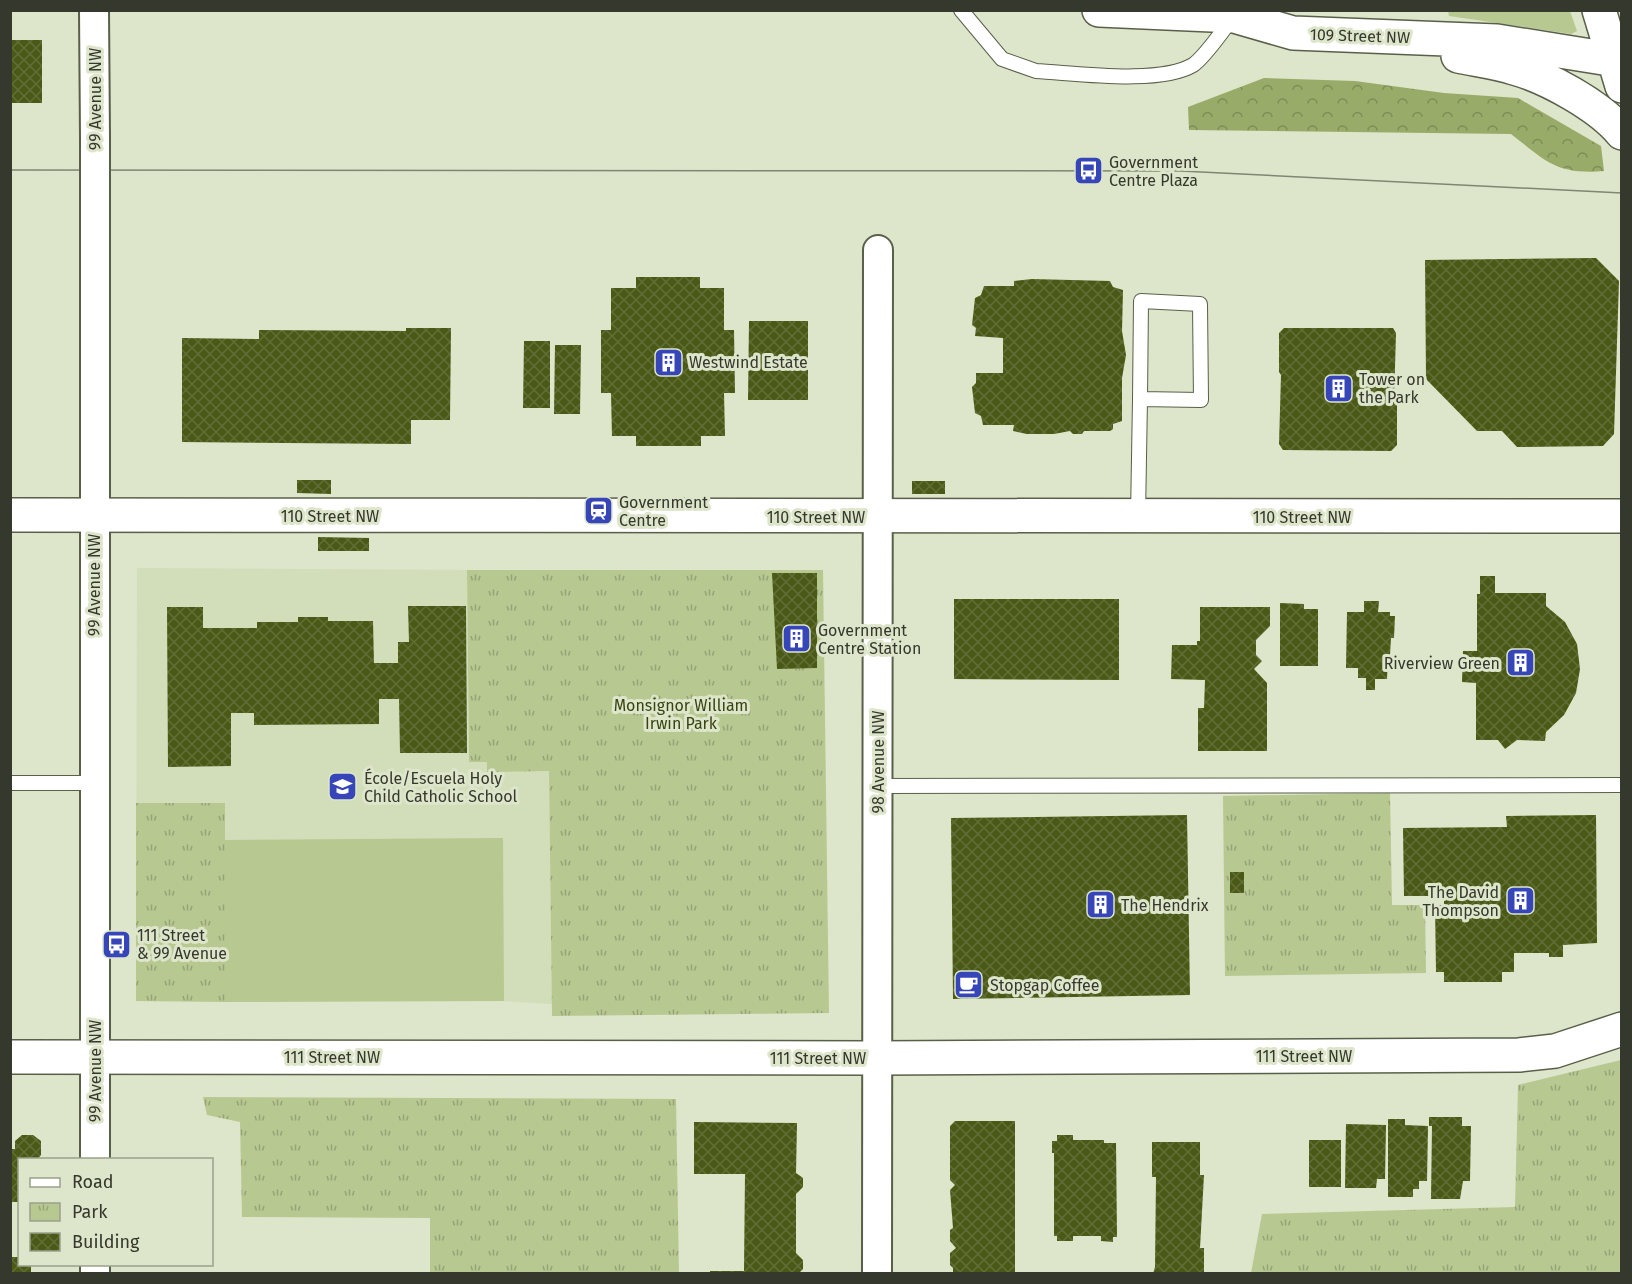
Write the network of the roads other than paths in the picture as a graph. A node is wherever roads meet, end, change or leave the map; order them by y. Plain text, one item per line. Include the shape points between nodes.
1 (94, 10) edge
2 (962, 10) edge
3 (1099, 10) edge
4 (1599, 10) edge
5 (1242, 13) edge
6 (1375, 37) junction
7 (1619, 69) edge
8 (1622, 133) edge
9 (878, 250) dead end
10 (1140, 399) junction
11 (10, 515) edge
12 (94, 515) junction
13 (1622, 516) edge
14 (877, 517) junction
15 (1138, 517) junction
16 (10, 783) edge
17 (95, 783) junction
18 (1622, 785) edge
19 (878, 786) junction
20 (1622, 1029) edge
21 (96, 1056) junction
22 (10, 1057) edge
23 (877, 1058) junction
24 (95, 1158) edge
25 (877, 1274) edge

1 - 12 street, 99 Avenue NW, bridge
2 - 5 lane via 1002,59 1017,66 1036,71 1150,76 1171,75 1194,64
3 - 5 street, 109 Street NW
4 - 7 street
5 - 6 street, 109 Street NW via 1293,33
6 - 7 street, 109 Street NW via 1497,41
6 - 8 street via 1514,68 1600,113
9 - 14 street, 98 Avenue NW
10 - 10 lane via 1201,400 1200,304 1141,301
10 - 15 lane
11 - 12 street, 110 Street NW
12 - 14 street, 110 Street NW
12 - 17 street, 99 Avenue NW
13 - 15 street, 110 Street NW
14 - 15 street, 110 Street NW
14 - 19 street, 98 Avenue NW
16 - 17 lane
17 - 21 street, 99 Avenue NW
18 - 19 lane
19 - 23 street, 98 Avenue NW
20 - 23 street, 111 Street NW via 1555,1051 1519,1055
21 - 22 street, 111 Street NW
21 - 23 street, 111 Street NW
21 - 24 street, 99 Avenue NW
23 - 25 street, 98 Avenue NW

